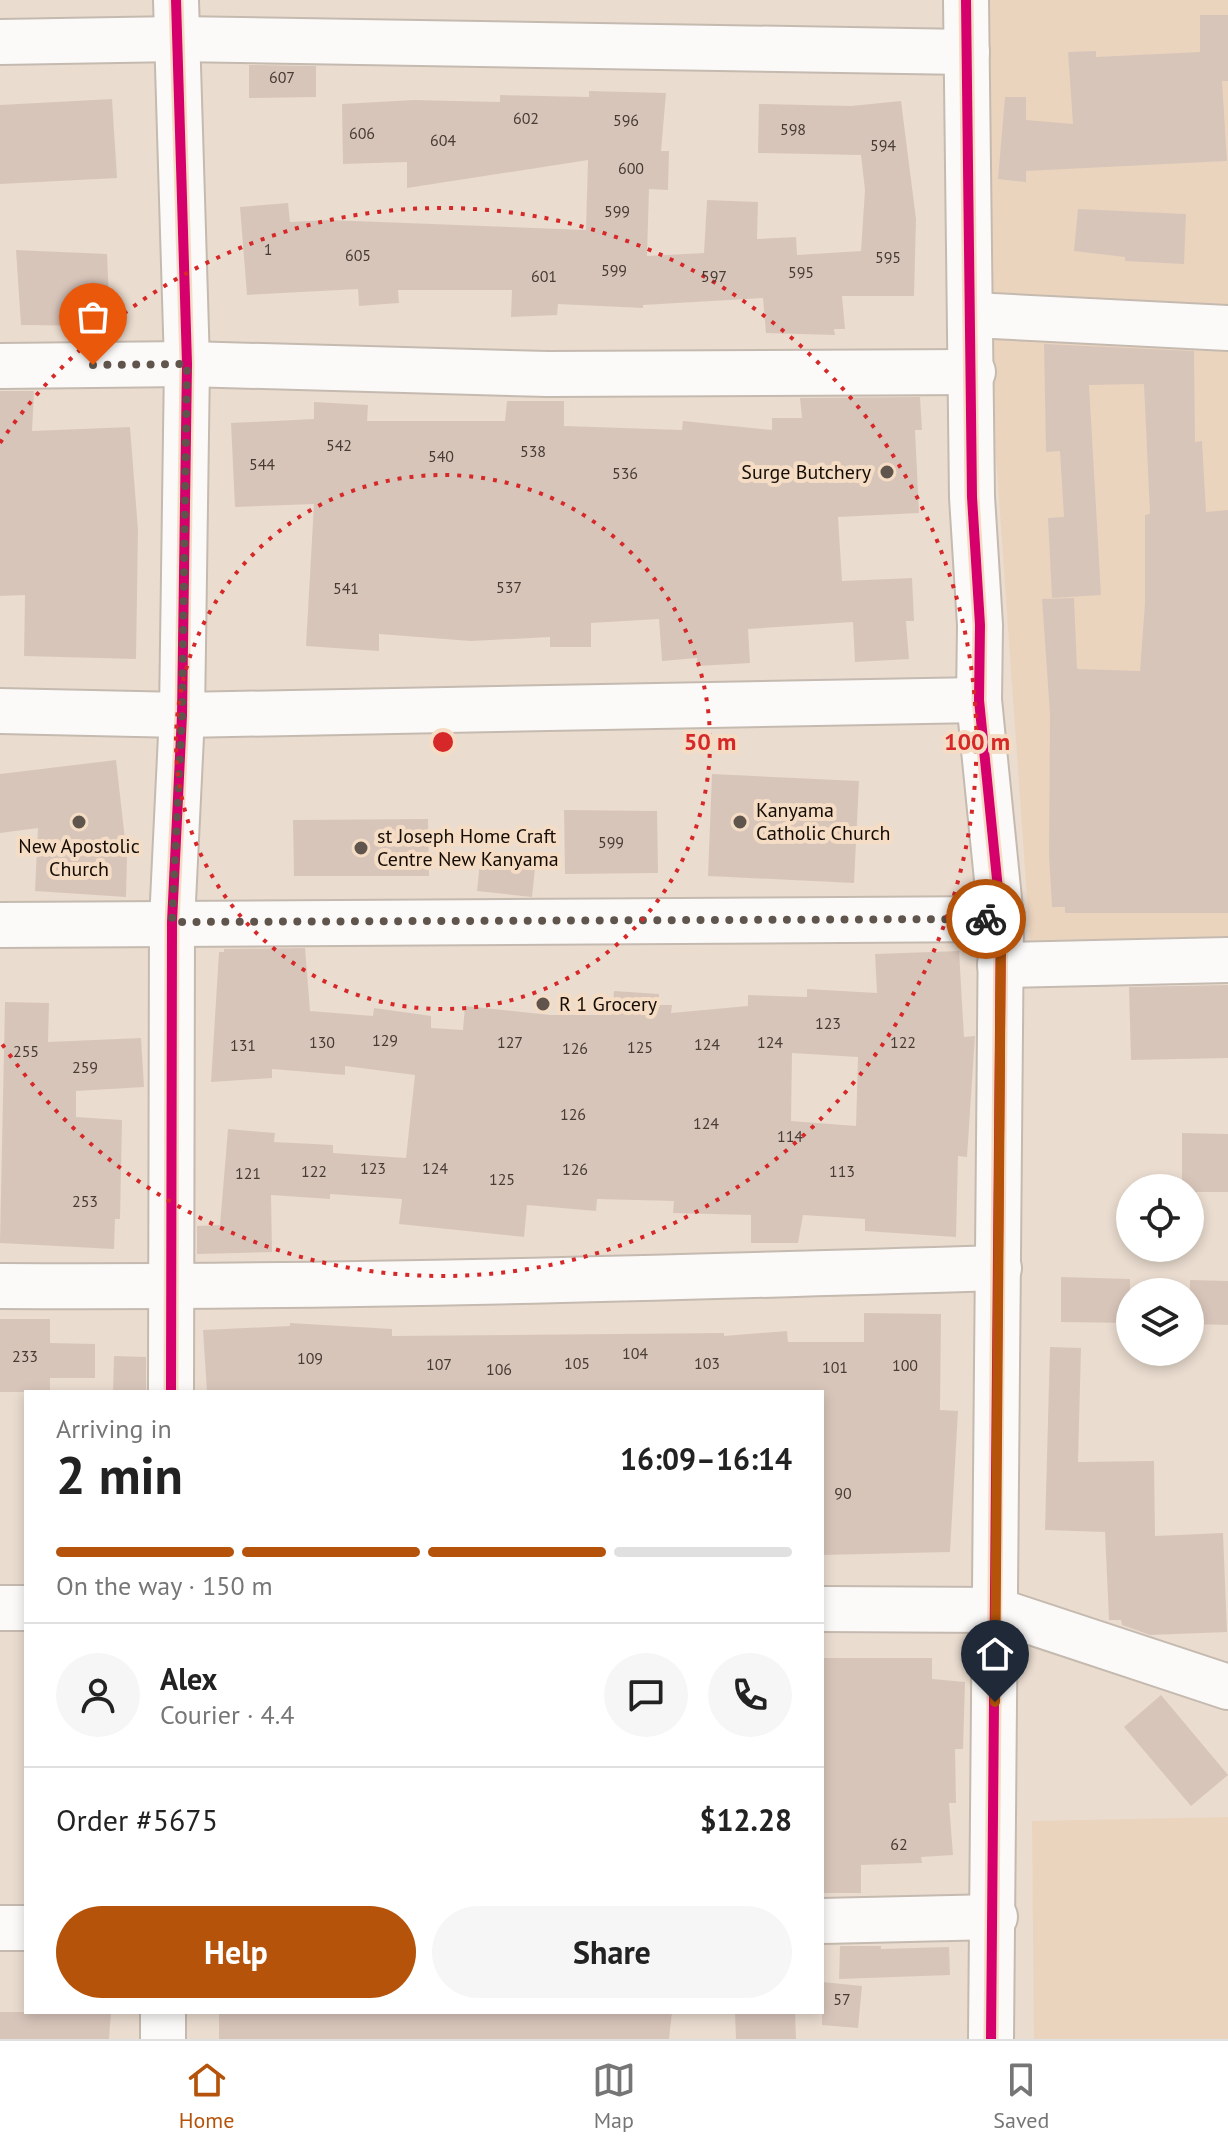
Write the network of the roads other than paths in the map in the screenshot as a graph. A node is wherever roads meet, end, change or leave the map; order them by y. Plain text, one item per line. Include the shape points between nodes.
1 (966, 0) edge
2 (176, 20) edge
3 (0, 42) edge
4 (967, 52) junction
5 (973, 315) junction
6 (1228, 328) edge
7 (187, 364) junction
8 (0, 366) edge
9 (973, 372) junction
10 (979, 700) junction
11 (0, 711) edge
12 (182, 715) junction
13 (1001, 919) junction
14 (172, 922) junction
15 (0, 925) edge
16 (1228, 960) edge
17 (1000, 965) junction
18 (999, 1268) junction
19 (0, 1286) edge
20 (173, 1287) junction
21 (171, 1390) edge
22 (0, 1608) edge
23 (24, 1608) edge
24 (824, 1609) edge
25 (995, 1610) junction
26 (1228, 1687) edge
27 (995, 1917) junction
28 (824, 1921) edge
29 (0, 1928) edge
30 (24, 1928) edge
31 (163, 2014) edge
32 (163, 2039) edge
33 (991, 2039) edge

1 - 4 street
2 - 3 street
2 - 4 street
2 - 7 street
4 - 5 street
5 - 6 street
5 - 9 street
7 - 8 street
7 - 9 street via 548,374
7 - 12 street
9 - 10 street
10 - 12 street
10 - 13 street
11 - 12 street
12 - 14 street
13 - 14 street
13 - 17 street
14 - 15 street
14 - 20 street
16 - 17 street
17 - 18 street
18 - 20 street
18 - 25 street
19 - 20 street
20 - 21 street
22 - 23 street
24 - 25 street
25 - 26 street
25 - 27 street
27 - 28 street
27 - 33 street
29 - 30 street
31 - 32 street

